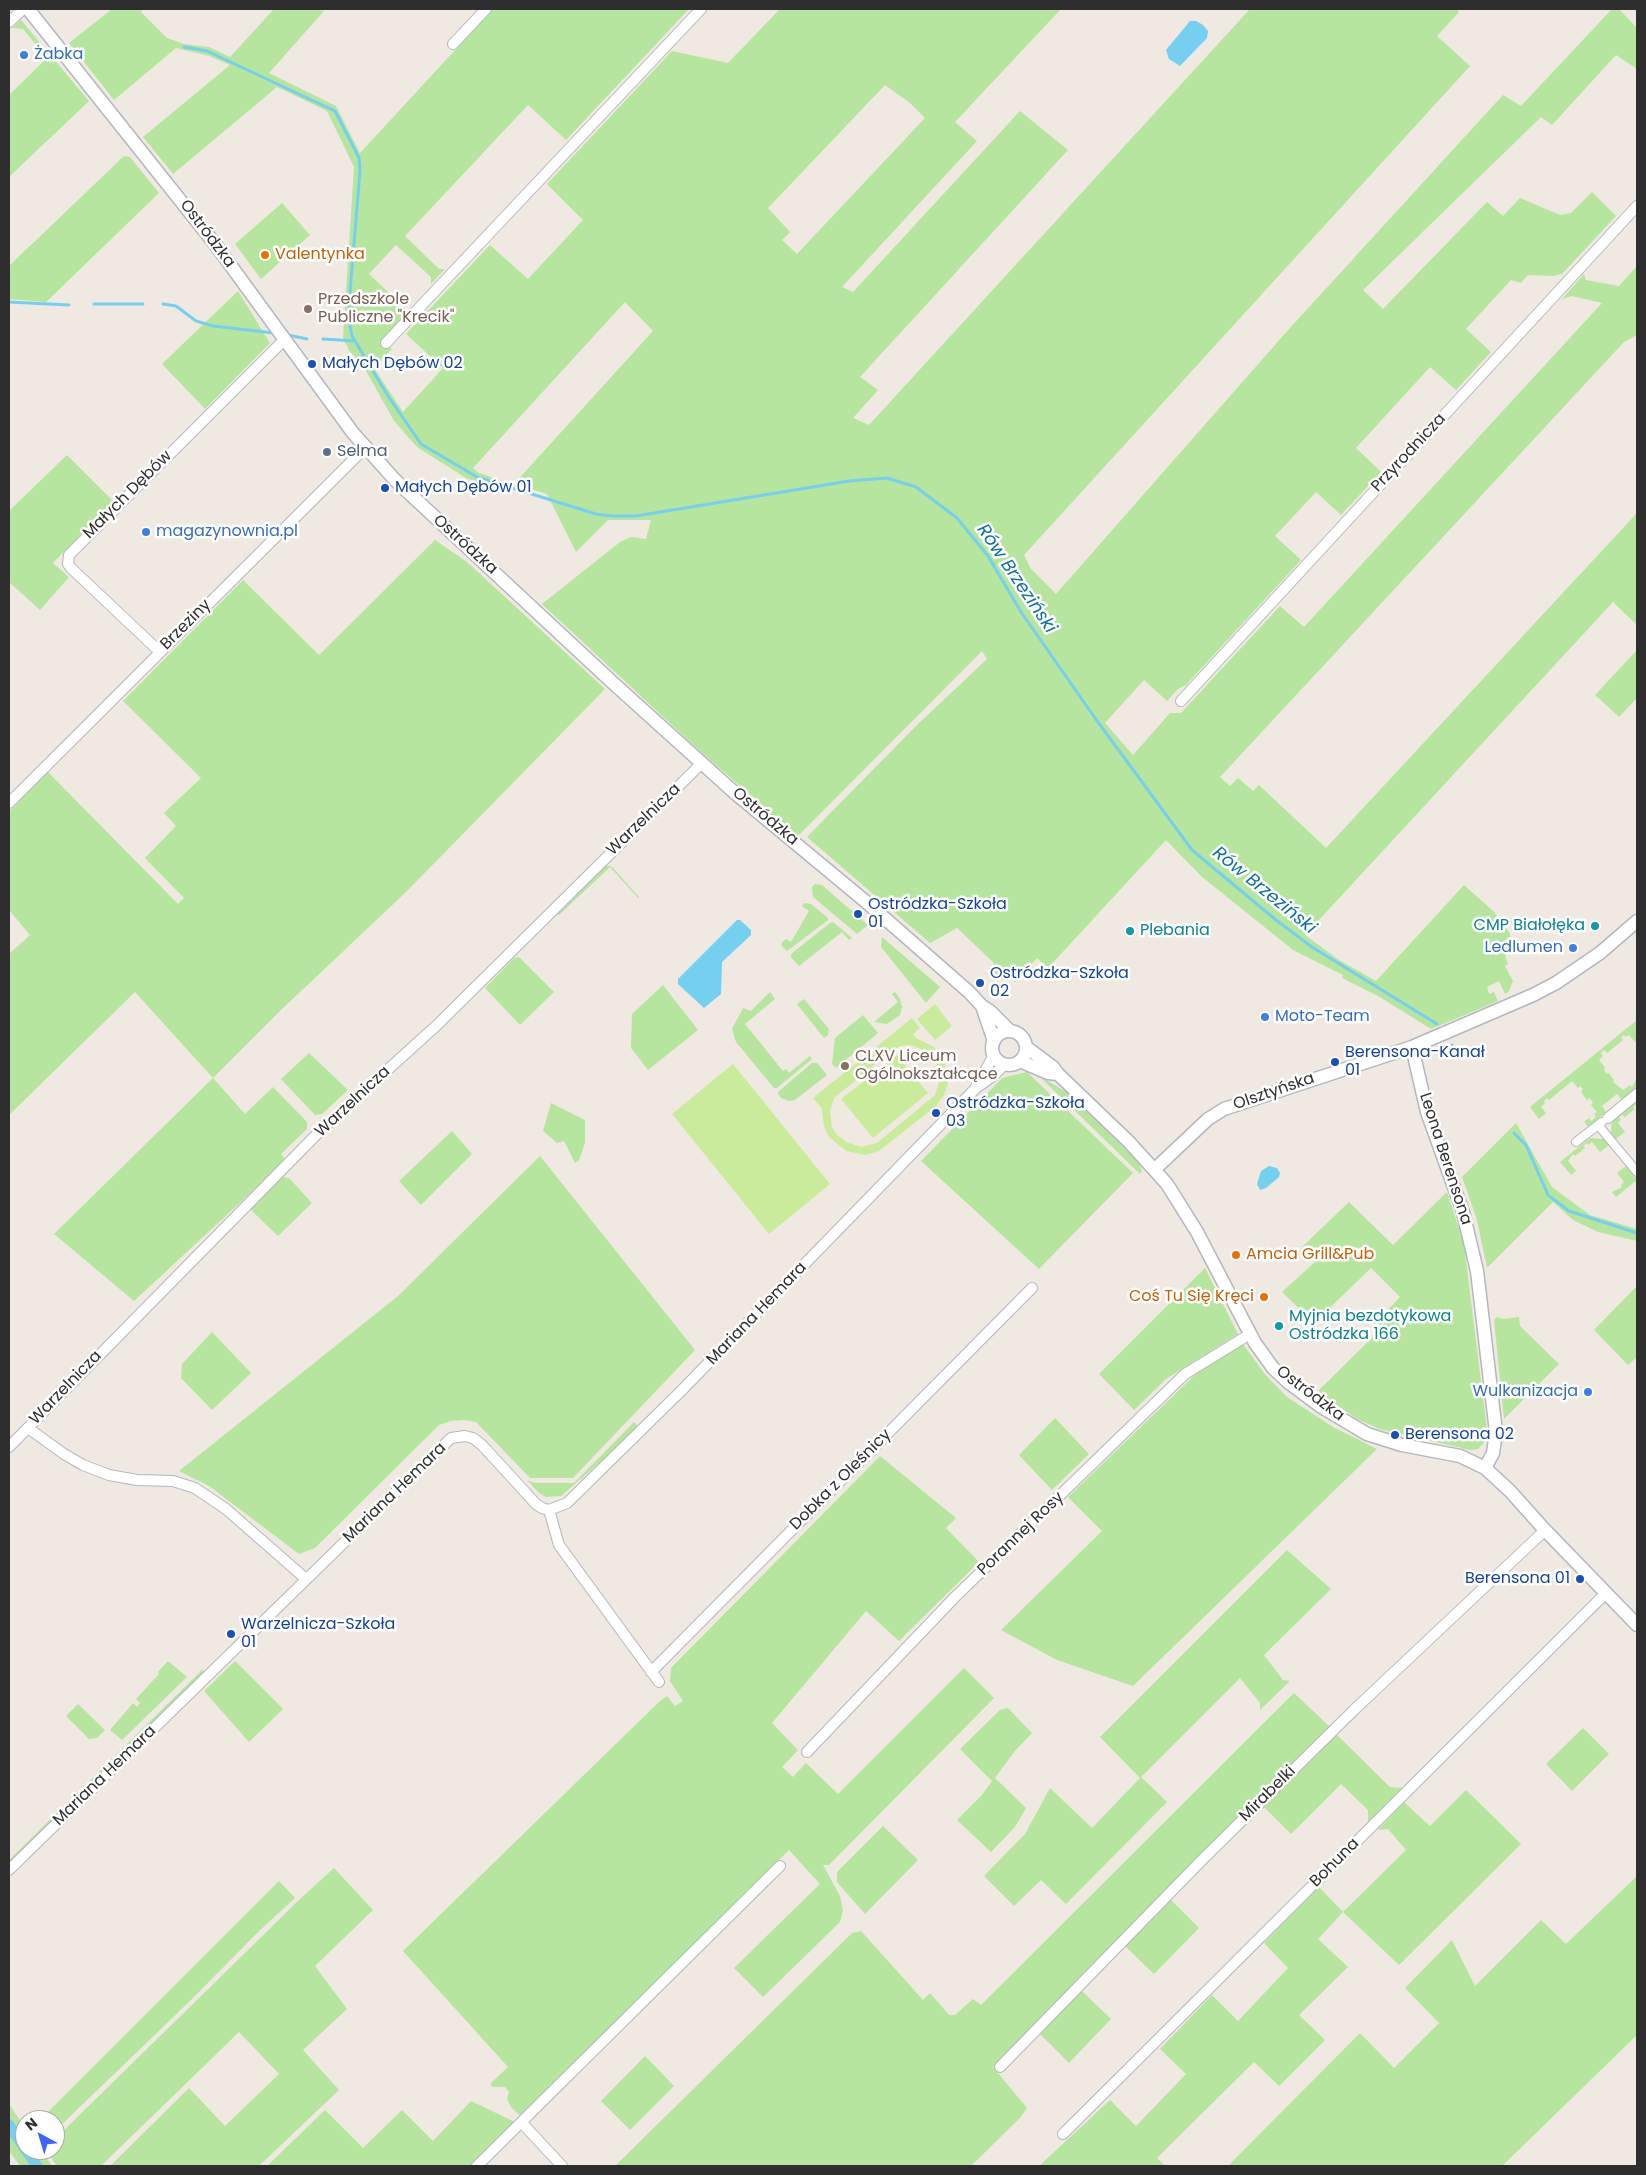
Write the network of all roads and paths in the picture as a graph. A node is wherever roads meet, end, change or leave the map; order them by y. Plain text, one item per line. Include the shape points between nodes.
1 (23, 9) edge
2 (28, 9) edge
3 (486, 9) edge
4 (701, 9) edge
5 (9, 22) edge
6 (453, 44) dead end
7 (1637, 206) edge
8 (284, 340) junction
9 (386, 344) dead end
10 (365, 448) junction
11 (160, 652) junction
12 (1181, 701) dead end
13 (702, 763) junction
14 (9, 803) edge
15 (1637, 921) edge
16 (982, 1006) junction
17 (1010, 1031) junction
18 (994, 1041) junction
19 (1026, 1047) junction
20 (1412, 1047) junction
21 (994, 1055) junction
22 (1020, 1061) junction
23 (1005, 1064) junction
24 (1058, 1074) junction
25 (976, 1088) junction
26 (1637, 1094) edge
27 (1608, 1118) joint
28 (1598, 1125) junction
29 (1576, 1142) dead end
30 (1155, 1169) junction
31 (1637, 1172) edge
32 (1032, 1288) dead end
33 (1250, 1334) junction
34 (28, 1428) junction
35 (9, 1447) edge
36 (1485, 1468) junction
37 (549, 1510) junction
38 (1544, 1529) junction
39 (306, 1579) junction
40 (1606, 1593) junction
41 (1637, 1626) edge
42 (651, 1672) junction
43 (659, 1682) dead end
44 (807, 1752) dead end
45 (780, 1866) dead end
46 (9, 1870) edge
47 (1000, 2067) dead end
48 (522, 2122) junction
49 (1063, 2134) dead end
50 (477, 2166) edge
51 (562, 2166) edge

1 - 5 street
2 - 8 street, Ostródzka via 198,222
3 - 6 street
4 - 9 street
7 - 12 street, Przyrodnicza
8 - 10 street, Ostródzka
8 - 11 street, Małych Dębów via 69,555 71,568
10 - 11 street, Brzeziny
10 - 13 street, Ostródzka via 408,493
11 - 14 street, Brzeziny
13 - 16 street, Ostródzka via 865,901
13 - 34 street, Warzelnicza via 436,1026 321,1130
15 - 20 street via 1600,953 1550,986
16 - 17 street, Ostródzka
16 - 18 street, Ostródzka
17 - 18 street via 1000,1034
17 - 19 street via 1019,1034
18 - 21 street
19 - 22 street
19 - 24 street, Ostródzka
20 - 30 street, Olsztyńska via 1224,1109 1208,1119
20 - 36 street, Leona Berensona via 1427,1112 1463,1212 1477,1271 1496,1432 1493,1453
21 - 23 street
21 - 25 street, Mariana Hemara
22 - 23 street
22 - 24 street, Ostródzka
23 - 25 street, Mariana Hemara
24 - 30 street, Ostródzka
25 - 37 street, Mariana Hemara via 580,1492 567,1503
26 - 27 street
27 - 28 street
28 - 29 street
28 - 31 street
30 - 33 street, Ostródzka via 1192,1223
32 - 42 street, Dobka z Oleśnicy
33 - 36 street, Ostródzka via 1266,1359 1289,1383 1356,1428 1402,1445 1460,1456
33 - 44 street, Porannej Rosy via 1185,1374 955,1597
34 - 35 street, Warzelnicza
34 - 39 street via 82,1465 109,1475 173,1482 195,1488 226,1509
36 - 38 street, Ostródzka
37 - 39 street, Mariana Hemara via 536,1504 482,1445 473,1438 457,1436 447,1441
37 - 42 street via 559,1545
38 - 40 street, Ostródzka
38 - 47 street, Mirabelki via 1201,1861
39 - 46 street, Mariana Hemara
40 - 41 street, Ostródzka
40 - 49 street, Bohuna
42 - 43 street
45 - 48 street
48 - 50 street
48 - 51 street

